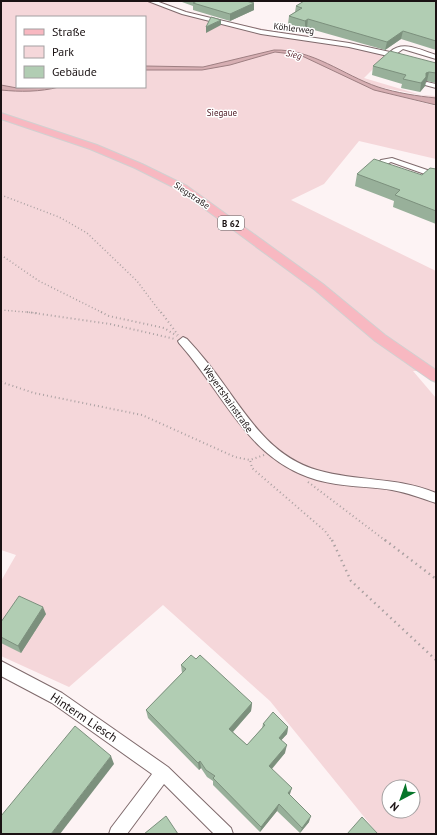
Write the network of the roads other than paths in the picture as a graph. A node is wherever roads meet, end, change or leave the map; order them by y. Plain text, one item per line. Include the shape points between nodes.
1 (151, 1) edge
2 (392, 54) junction
3 (436, 57) edge
4 (406, 58) edge
5 (427, 84) edge
6 (436, 86) edge
7 (1, 116) edge
8 (376, 170) edge
9 (436, 176) edge
10 (183, 340) road end
11 (436, 377) edge
12 (436, 498) edge
13 (1, 668) edge
14 (163, 772) junction
15 (117, 834) edge
16 (224, 834) edge

1 - 2 street, Köhlerweg via 261,32
2 - 3 street via 398,48 404,47
2 - 4 street, Köhlerweg
5 - 6 street
7 - 11 main road, Siegstraße / B 62 via 81,141 184,188 313,283 380,338
8 - 9 street via 384,162 392,160
10 - 12 street, Weyertshainstraße via 212,375 245,425 270,451 294,466 316,475 341,480 401,486
13 - 14 street, Hinterm Liesch via 57,698
14 - 15 street
14 - 16 street, Hinterm Liesch

